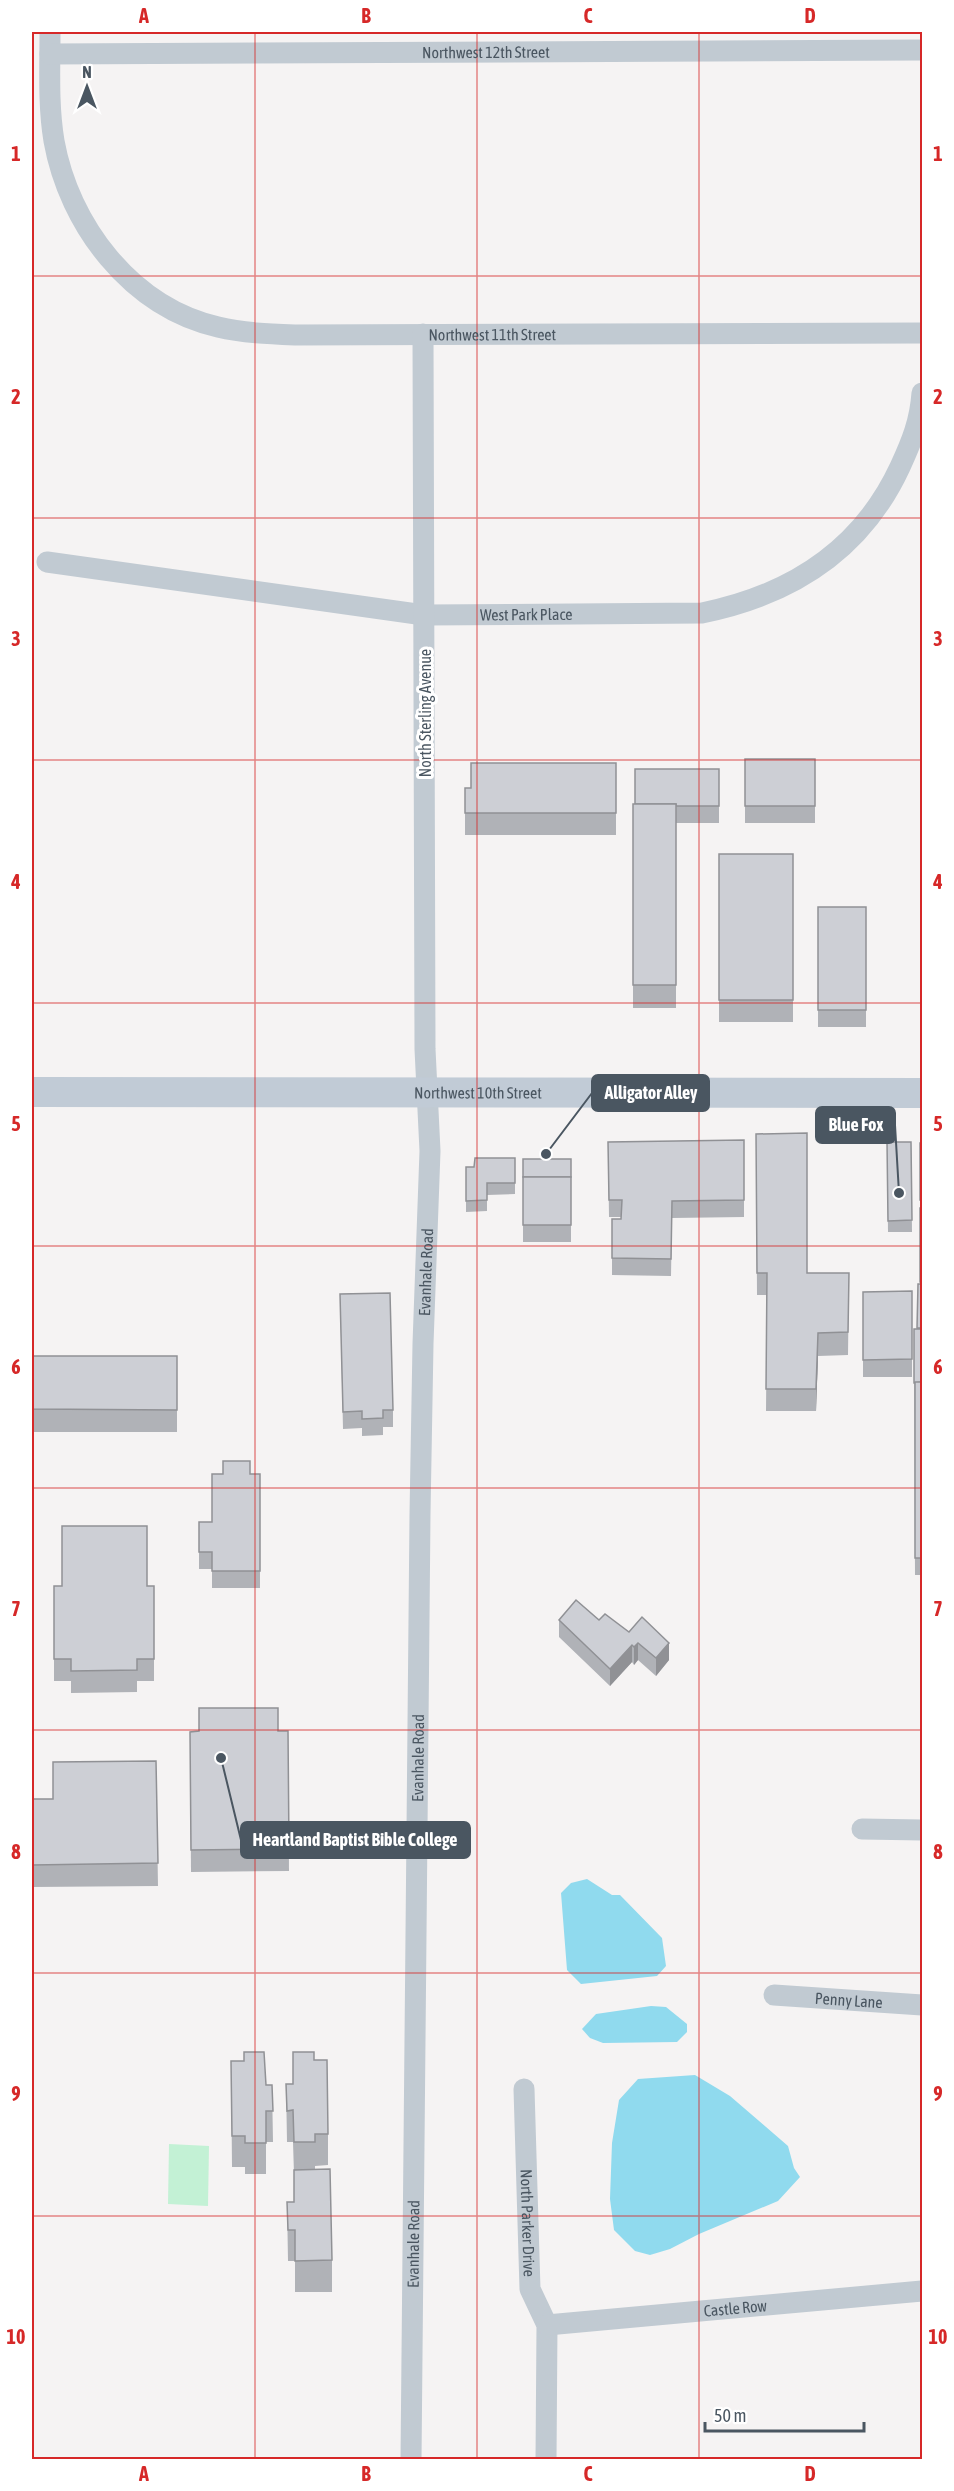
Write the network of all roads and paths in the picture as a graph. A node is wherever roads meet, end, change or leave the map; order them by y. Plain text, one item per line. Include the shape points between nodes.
1 (50, 32) edge
2 (922, 50) edge
3 (50, 54) junction
4 (922, 333) edge
5 (423, 334) junction
6 (922, 393) edge
7 (921, 420) edge
8 (47, 562) dead end
9 (424, 615) junction
10 (32, 1092) edge
11 (428, 1092) junction
12 (922, 1093) edge
13 (862, 1829) dead end
14 (922, 1830) edge
15 (774, 1995) dead end
16 (922, 2005) edge
17 (524, 2088) dead end
18 (922, 2291) edge
19 (547, 2325) junction
20 (411, 2460) edge
21 (546, 2460) edge

1 - 3 street
2 - 3 street, Northwest 12th Street
3 - 5 street, Northwest 11th Street via 50,106 61,173 70,200 95,240 128,278 180,313 216,327 295,335
4 - 5 street, Northwest 11th Street
5 - 9 street, North Sterling Avenue
6 - 7 street, West Park Place
7 - 9 street, West Park Place via 891,488 872,517 825,562 767,595 692,614
8 - 9 street, West Park Place
9 - 11 street, North Sterling Avenue
10 - 11 main road, Northwest 10th Street
11 - 12 main road, Northwest 10th Street
11 - 20 street, Evanhale Road
13 - 14 street
15 - 16 street, Penny Lane
17 - 19 street, North Parker Drive via 530,2289
18 - 19 street, Castle Row
19 - 21 street, North Parker Drive

